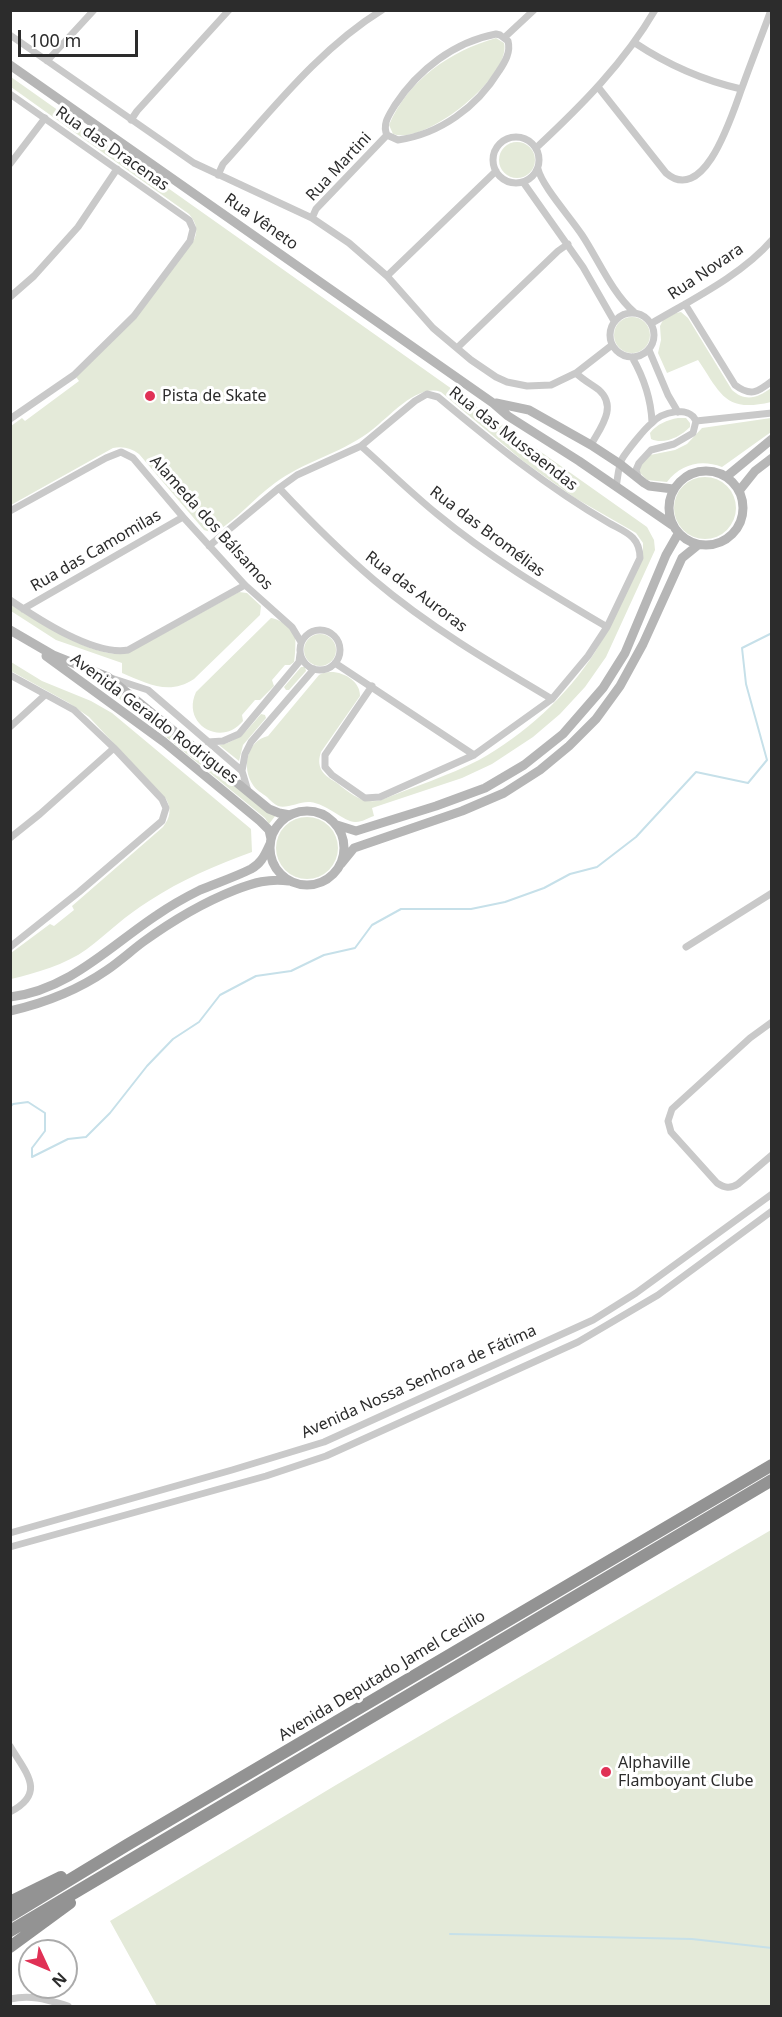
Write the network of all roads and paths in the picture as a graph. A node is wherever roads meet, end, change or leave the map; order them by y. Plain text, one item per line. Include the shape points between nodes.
1 (94, 10) edge
2 (229, 10) edge
3 (382, 10) edge
4 (534, 10) edge
5 (655, 10) edge
6 (771, 10) edge
7 (10, 34) edge
8 (505, 37) junction
9 (635, 43) junction
10 (47, 61) junction
11 (10, 65) edge
12 (598, 87) junction
13 (741, 89) junction
14 (10, 94) edge
15 (45, 118) junction
16 (131, 120) junction
17 (387, 135) junction
18 (536, 148) junction
19 (10, 164) edge
20 (117, 169) junction
21 (538, 169) junction
22 (496, 171) junction
23 (218, 175) junction
24 (523, 183) junction
25 (312, 218) junction
26 (770, 243) edge
27 (568, 244) junction
28 (387, 276) junction
29 (10, 297) edge
30 (685, 304) junction
31 (634, 312) junction
32 (614, 321) junction
33 (652, 323) junction
34 (612, 345) junction
35 (457, 348) junction
36 (649, 350) junction
37 (632, 357) junction
38 (576, 373) junction
39 (771, 381) edge
40 (493, 403) junction
41 (529, 410) junction
42 (678, 412) junction
43 (771, 413) edge
44 (10, 419) edge
45 (652, 422) junction
46 (696, 422) junction
47 (522, 425) junction
48 (771, 439) edge
49 (591, 445) junction
50 (361, 446) junction
51 (771, 458) edge
52 (621, 464) junction
53 (638, 477) junction
54 (726, 477) junction
55 (616, 487) junction
56 (279, 488) junction
57 (674, 489) junction
58 (739, 491) junction
59 (10, 511) edge
60 (183, 517) junction
61 (672, 525) junction
62 (678, 534) junction
63 (698, 545) junction
64 (209, 546) junction
65 (244, 585) junction
66 (10, 600) edge
67 (23, 609) junction
68 (292, 627) junction
69 (607, 627) junction
70 (10, 630) edge
71 (312, 632) junction
72 (301, 642) junction
73 (300, 654) junction
74 (335, 663) junction
75 (314, 669) junction
76 (10, 675) edge
77 (108, 677) junction
78 (372, 686) junction
79 (279, 687) junction
80 (101, 694) junction
81 (45, 695) junction
82 (290, 696) junction
83 (552, 699) junction
84 (261, 709) junction
85 (272, 718) junction
86 (10, 727) edge
87 (208, 742) junction
88 (114, 748) junction
89 (474, 755) junction
90 (242, 771) junction
91 (248, 791) junction
92 (290, 815) junction
93 (337, 825) junction
94 (10, 838) edge
95 (271, 841) junction
96 (341, 864) junction
97 (288, 881) junction
98 (771, 893) edge
99 (10, 946) edge
100 (686, 947) dead end
101 (10, 997) edge
102 (10, 1011) edge
103 (771, 1022) edge
104 (771, 1155) edge
105 (771, 1194) edge
106 (771, 1211) edge
107 (771, 1465) edge
108 (771, 1480) edge
109 (187, 1483) junction
110 (190, 1496) junction
111 (10, 1533) edge
112 (10, 1547) edge
113 (10, 1746) edge
114 (10, 1812) edge
115 (127, 1845) junction
116 (134, 1857) junction
117 (10, 1902) edge
118 (10, 1916) edge
119 (10, 1931) edge
120 (10, 1947) edge
121 (10, 1999) edge
122 (68, 2007) edge

1 - 10 street
2 - 16 street
3 - 23 street via 315,63 223,164
4 - 8 street
5 - 9 street
6 - 13 street
7 - 10 street
8 - 17 street, Rua Martini via 496,34 479,39 428,68 392,110 385,125
8 - 17 street, Rua Martini via 510,48 502,67 467,109 419,135 398,140
9 - 12 street
9 - 13 street via 683,70
10 - 16 street
11 - 40 street, Rua Vêneto
12 - 13 street via 666,173 681,180 695,175 718,148
12 - 18 street
14 - 15 street, Rua das Dracenas
15 - 19 street
15 - 20 street, Rua das Dracenas
16 - 23 street
17 - 25 street, Rua Martini via 316,209
18 - 21 street
18 - 22 street via 525,138 504,141 495,152
20 - 29 street via 78,227
20 - 44 street, Rua das Dracenas via 189,220 193,229 190,241 134,316 74,375
21 - 24 street
21 - 31 street via 619,296
22 - 24 street via 510,182
22 - 28 street
23 - 25 street
24 - 27 street
25 - 28 street
26 - 30 street, Rua Novara
27 - 32 street
27 - 35 street
28 - 35 street via 433,328
30 - 33 street, Rua Novara
30 - 39 street via 735,385 759,392
31 - 32 street
31 - 33 street
32 - 34 street
33 - 36 street via 655,337
34 - 37 street via 620,354
34 - 38 street
35 - 38 street via 507,382 551,385
36 - 37 street
36 - 42 street
37 - 45 street via 648,392
38 - 49 street via 600,391 607,403 605,420
40 - 41 street, Rua Vêneto
40 - 47 street, Rua Vêneto
41 - 47 street
41 - 49 street, Rua Vêneto
42 - 45 street
42 - 46 street via 688,413
43 - 46 street
45 - 52 street
46 - 53 street via 696,429 686,438 653,449 643,457 637,467
47 - 55 street, Rua Vêneto
48 - 54 street
49 - 52 street, Rua Vêneto
50 - 56 street via 297,475
50 - 69 street, Rua das Bromélias via 483,549
50 - 69 street, Rua das Mussaendas via 415,401 427,394 438,397 522,466 574,503 633,537 640,547 640,558
51 - 58 street
52 - 53 street, Rua Vêneto
52 - 55 street
53 - 57 street, Rua Vêneto via 649,486
54 - 57 street via 703,471 681,480
54 - 58 street
55 - 61 street, Rua Vêneto
56 - 64 street
56 - 83 street, Rua das Auroras via 325,537 376,582 482,658
57 - 61 street via 668,507
58 - 63 street via 743,511 735,531 719,543
59 - 60 street, Alameda dos Bálsamos via 121,452 133,458
60 - 64 street, Alameda dos Bálsamos
60 - 67 street, Rua das Camomilas
61 - 62 street
62 - 63 street
62 - 93 street via 624,653 603,688 563,734 524,765 485,788 356,831
63 - 96 street via 682,558 621,687 569,746 504,793 354,848
64 - 65 street, Alameda dos Bálsamos
65 - 67 street via 128,650 117,652 71,637
65 - 68 street, Alameda dos Bálsamos
66 - 67 street
68 - 71 street, Alameda dos Bálsamos
68 - 72 street, Alameda dos Bálsamos
69 - 83 street
70 - 77 street, Avenida Geraldo Rodrigues via 53,654
70 - 80 street, Avenida Geraldo Rodrigues
71 - 72 street
71 - 74 street, Alameda dos Bálsamos via 328,631 337,639 340,651
72 - 73 street
73 - 75 street
73 - 79 street via 299,662
74 - 75 street via 325,669
74 - 78 street
75 - 82 street
76 - 81 street
77 - 80 street via 100,682
77 - 87 street, Avenida Geraldo Rodrigues via 148,690
77 - 91 street, Avenida Geraldo Rodrigues
78 - 89 street
78 - 89 street via 325,755 325,767 332,776 365,798 380,797
79 - 82 street
79 - 84 street
80 - 95 street, Avenida Geraldo Rodrigues via 247,810 269,830
81 - 86 street
81 - 88 street via 74,710
82 - 85 street
83 - 89 street
84 - 85 street
84 - 87 street via 239,734
85 - 90 street via 251,742
87 - 90 street, Avenida Geraldo Rodrigues
88 - 94 street
88 - 99 street via 162,799 166,808 162,821
90 - 91 street, Avenida Geraldo Rodrigues
91 - 92 street, Avenida Geraldo Rodrigues via 269,809
92 - 93 street via 315,812
92 - 95 street
93 - 96 street via 344,844
95 - 97 street via 274,865
95 - 101 street via 263,859 252,868 198,891 157,915 63,981
96 - 97 street via 334,874 318,883 300,885
97 - 102 street via 255,883 216,898 175,919 107,970 73,990
98 - 100 street
103 - 104 street via 668,1116 671,1132 726,1188 738,1184
105 - 109 street, Avenida Nossa Senhora de Fátima via 636,1293 592,1320 324,1442
106 - 110 street, Avenida Nossa Senhora de Fátima via 658,1295 578,1342 326,1456
107 - 115 highway, Avenida Deputado Jamel Cecilio
108 - 116 highway, Avenida Deputado Jamel Cecilio
109 - 110 street
109 - 111 street, Avenida Nossa Senhora de Fátima
110 - 112 street, Avenida Nossa Senhora de Fátima
113 - 114 street via 32,1790 28,1800
115 - 117 highway
115 - 118 highway, Avenida Deputado Jamel Cecilio
116 - 119 highway, Avenida Deputado Jamel Cecilio
116 - 120 highway
121 - 122 street via 38,1997

